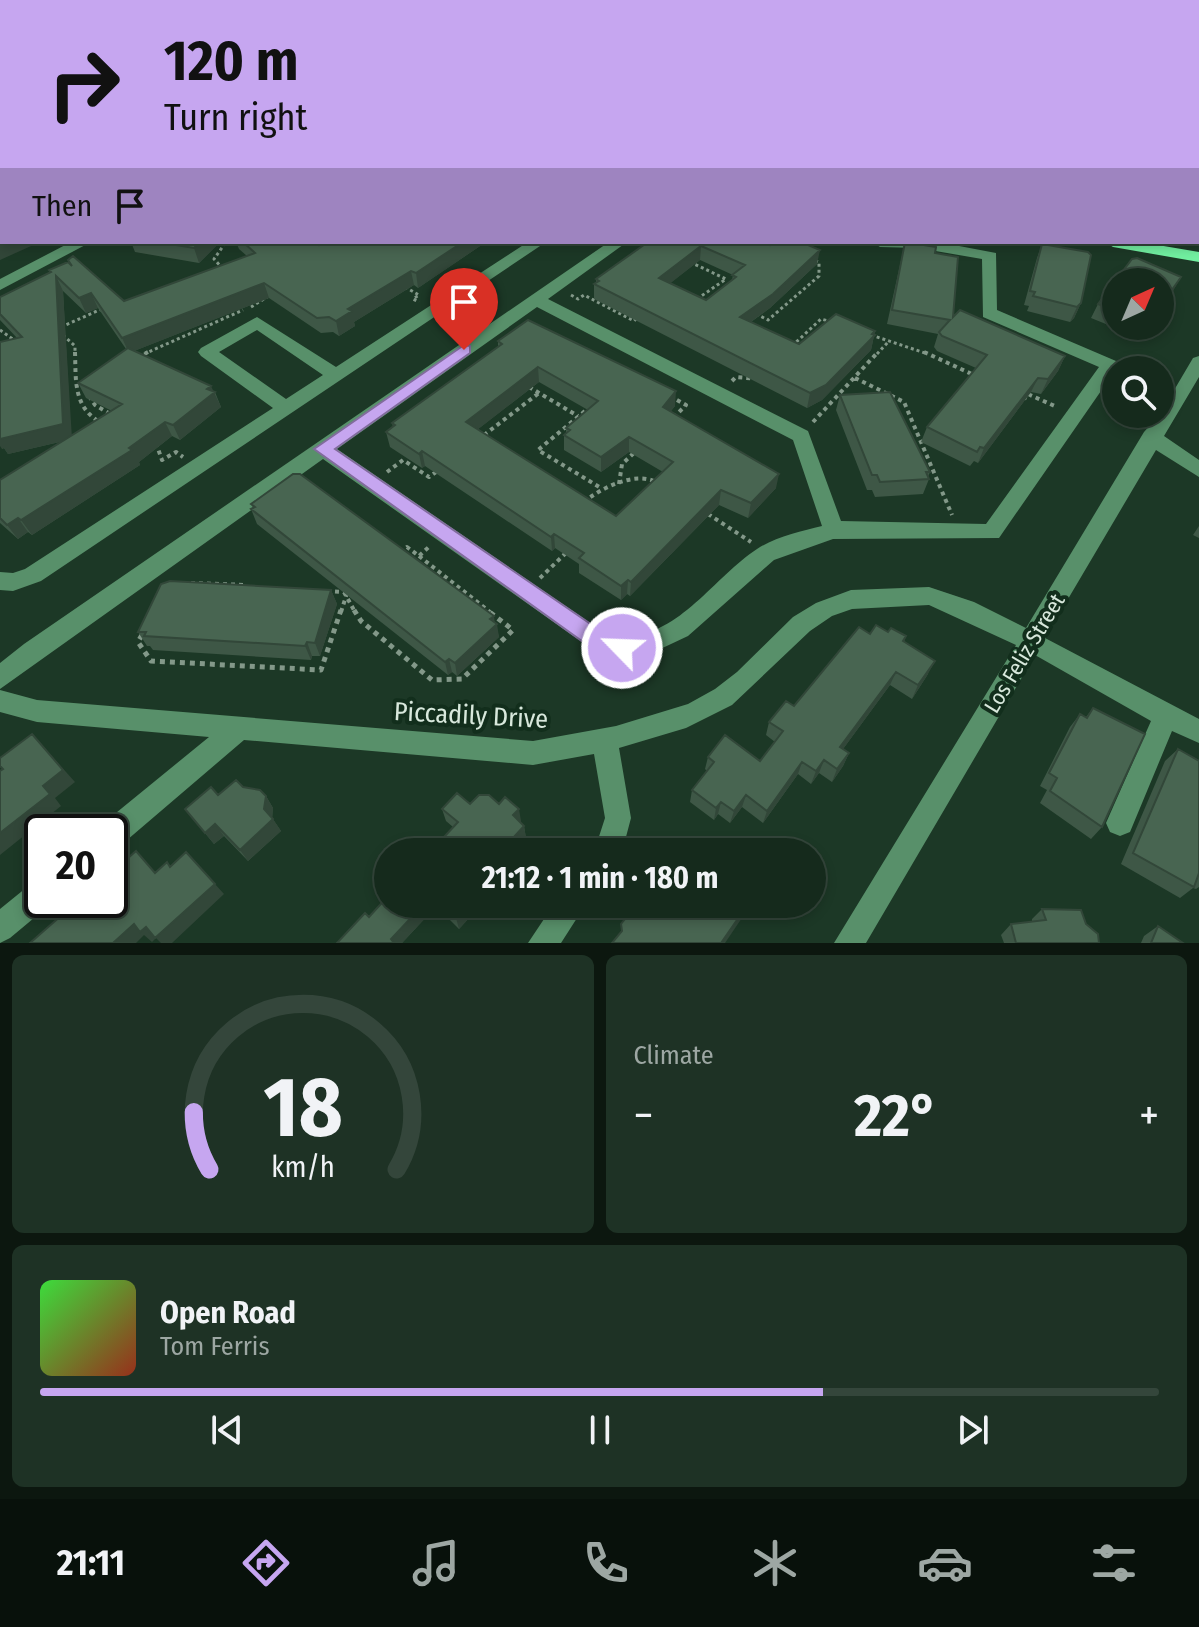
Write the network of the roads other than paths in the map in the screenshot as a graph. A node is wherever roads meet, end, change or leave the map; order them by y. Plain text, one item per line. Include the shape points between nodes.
1 (79, 244) edge
2 (535, 244) edge
3 (616, 244) edge
4 (924, 244) edge
5 (1124, 244) edge
6 (1199, 257) edge
7 (0, 285) edge
8 (536, 300) junction
9 (1199, 362) edge
10 (336, 375) junction
11 (286, 408) junction
12 (1151, 437) junction
13 (323, 449) junction
14 (1199, 451) edge
15 (1199, 470) edge
16 (834, 531) junction
17 (0, 581) edge
18 (1031, 640) junction
19 (0, 678) edge
20 (0, 701) edge
21 (1165, 717) junction
22 (238, 729) junction
23 (1199, 731) edge
24 (605, 741) junction
25 (128, 821) edge
26 (1120, 823) dead end
27 (612, 838) edge
28 (24, 908) edge
29 (562, 918) edge
30 (0, 928) edge
31 (543, 943) edge
32 (849, 943) edge

1 - 7 street
2 - 10 street
3 - 8 street
4 - 16 street via 990,256 989,313 1110,365 992,532
5 - 6 main road
8 - 13 street
8 - 16 street via 801,436
9 - 12 street, Los Feliz Street
10 - 11 street
10 - 11 street via 257,322 207,352
11 - 17 street via 33,575
12 - 14 street
12 - 15 street
12 - 18 street, Los Feliz Street
13 - 16 street via 594,638 622,648 646,645 680,629 766,554
13 - 19 street
18 - 21 street, Piccadily Drive
18 - 24 street, Piccadily Drive via 927,595 838,600 810,614 729,693 698,711
18 - 32 street, Los Feliz Street
20 - 22 street, Piccadily Drive via 37,711
21 - 23 street, Piccadily Drive
21 - 26 street
22 - 24 street, Piccadily Drive via 533,753
22 - 25 street
24 - 27 street via 618,818
28 - 30 street
29 - 31 street

